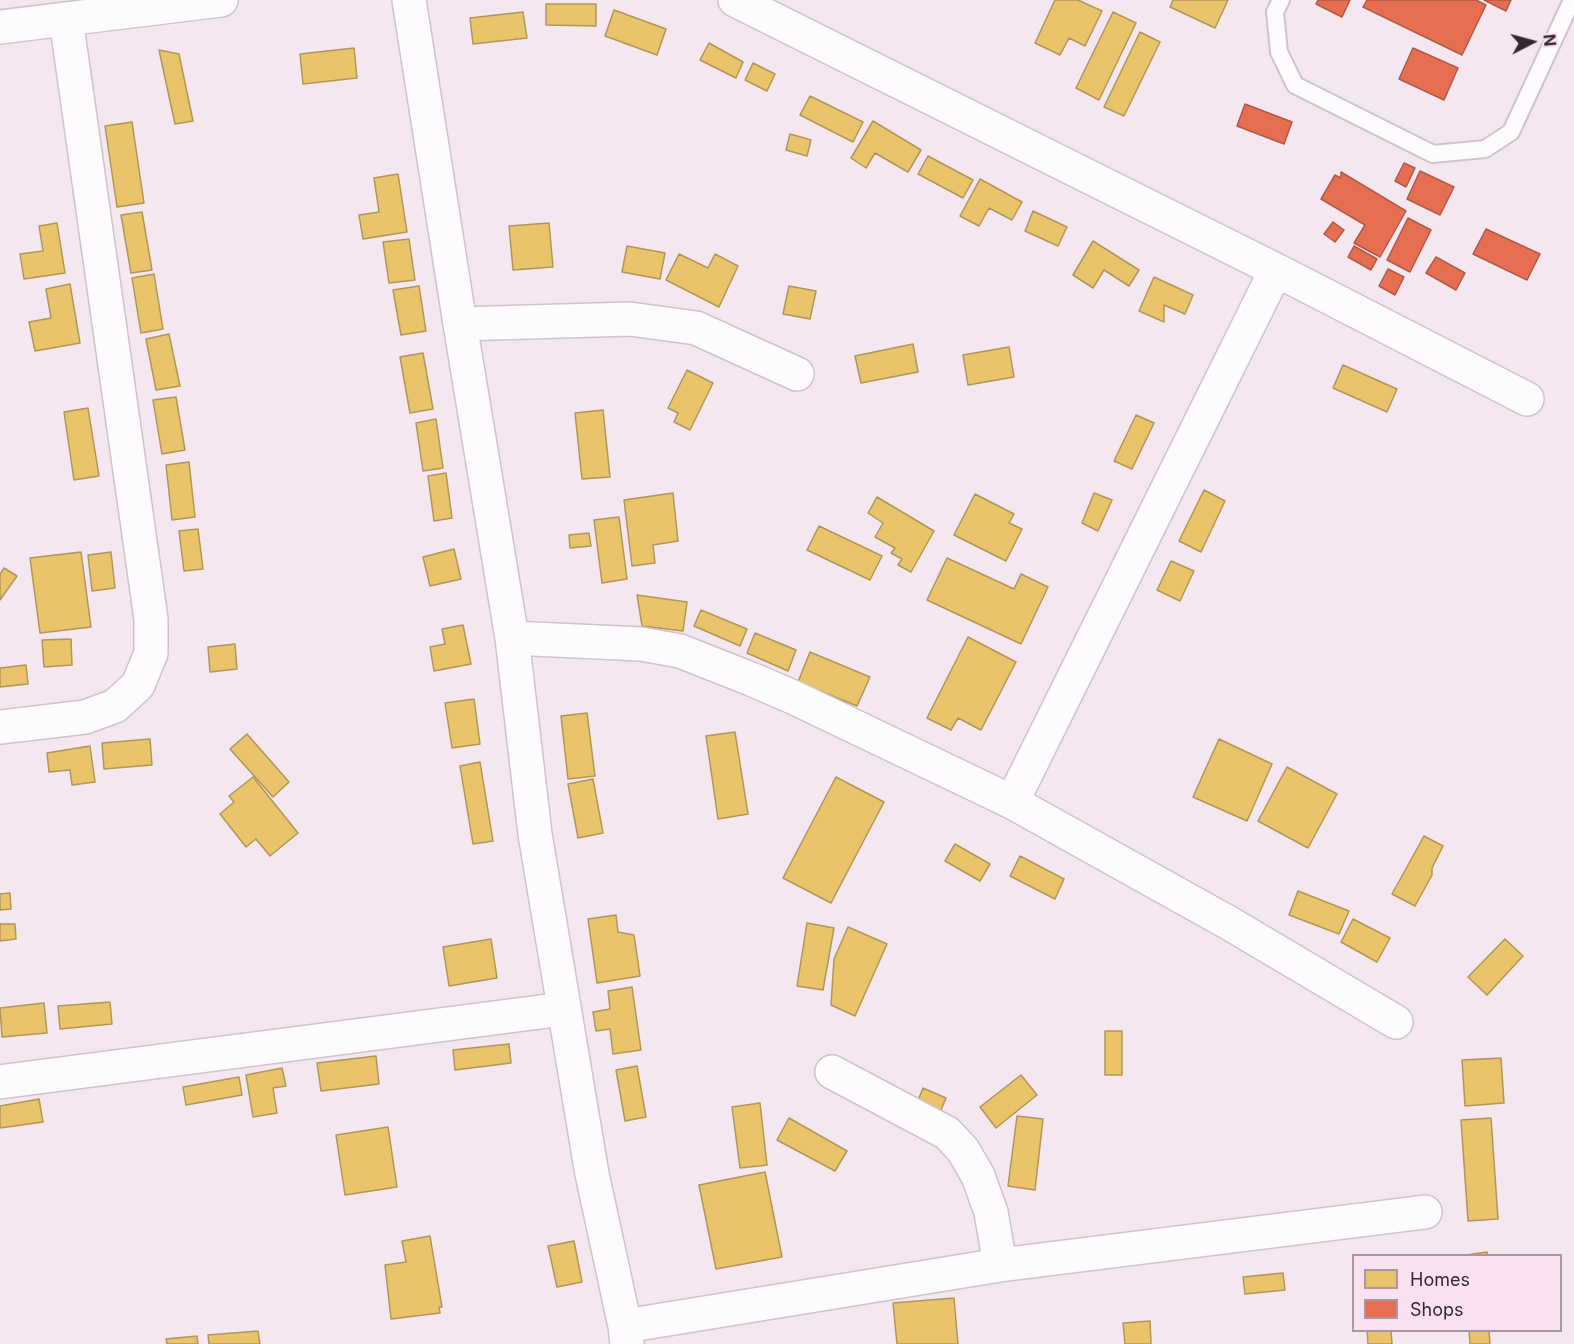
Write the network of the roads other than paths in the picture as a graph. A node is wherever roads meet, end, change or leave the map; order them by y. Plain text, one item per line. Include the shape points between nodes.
1 (221, 0) edge
2 (409, 0) edge
3 (735, 0) edge
4 (1281, 0) edge
5 (1572, 0) edge
6 (66, 19) junction
7 (0, 27) edge
8 (1276, 270) junction
9 (460, 324) junction
10 (796, 374) dead end
11 (1527, 399) dead end
12 (512, 638) junction
13 (0, 727) edge
14 (1012, 802) junction
15 (564, 1009) junction
16 (1396, 1022) dead end
17 (832, 1072) dead end
18 (0, 1082) edge
19 (1425, 1212) dead end
20 (1000, 1265) junction
21 (626, 1335) edge

1 - 6 street
2 - 9 street
3 - 8 street
4 - 5 lane via 1275,12 1279,51 1295,85 1433,154 1485,149 1512,132
6 - 7 street
6 - 13 street via 151,619 151,652 138,685 115,706 85,717
8 - 11 street
8 - 14 street
9 - 10 street via 630,319 696,328
9 - 12 street
12 - 14 street via 641,644 680,651 795,698
12 - 15 street via 535,834
14 - 16 street
15 - 18 street
15 - 21 street via 592,1174
17 - 20 street via 947,1133 963,1150 991,1212
19 - 20 street
20 - 21 street

